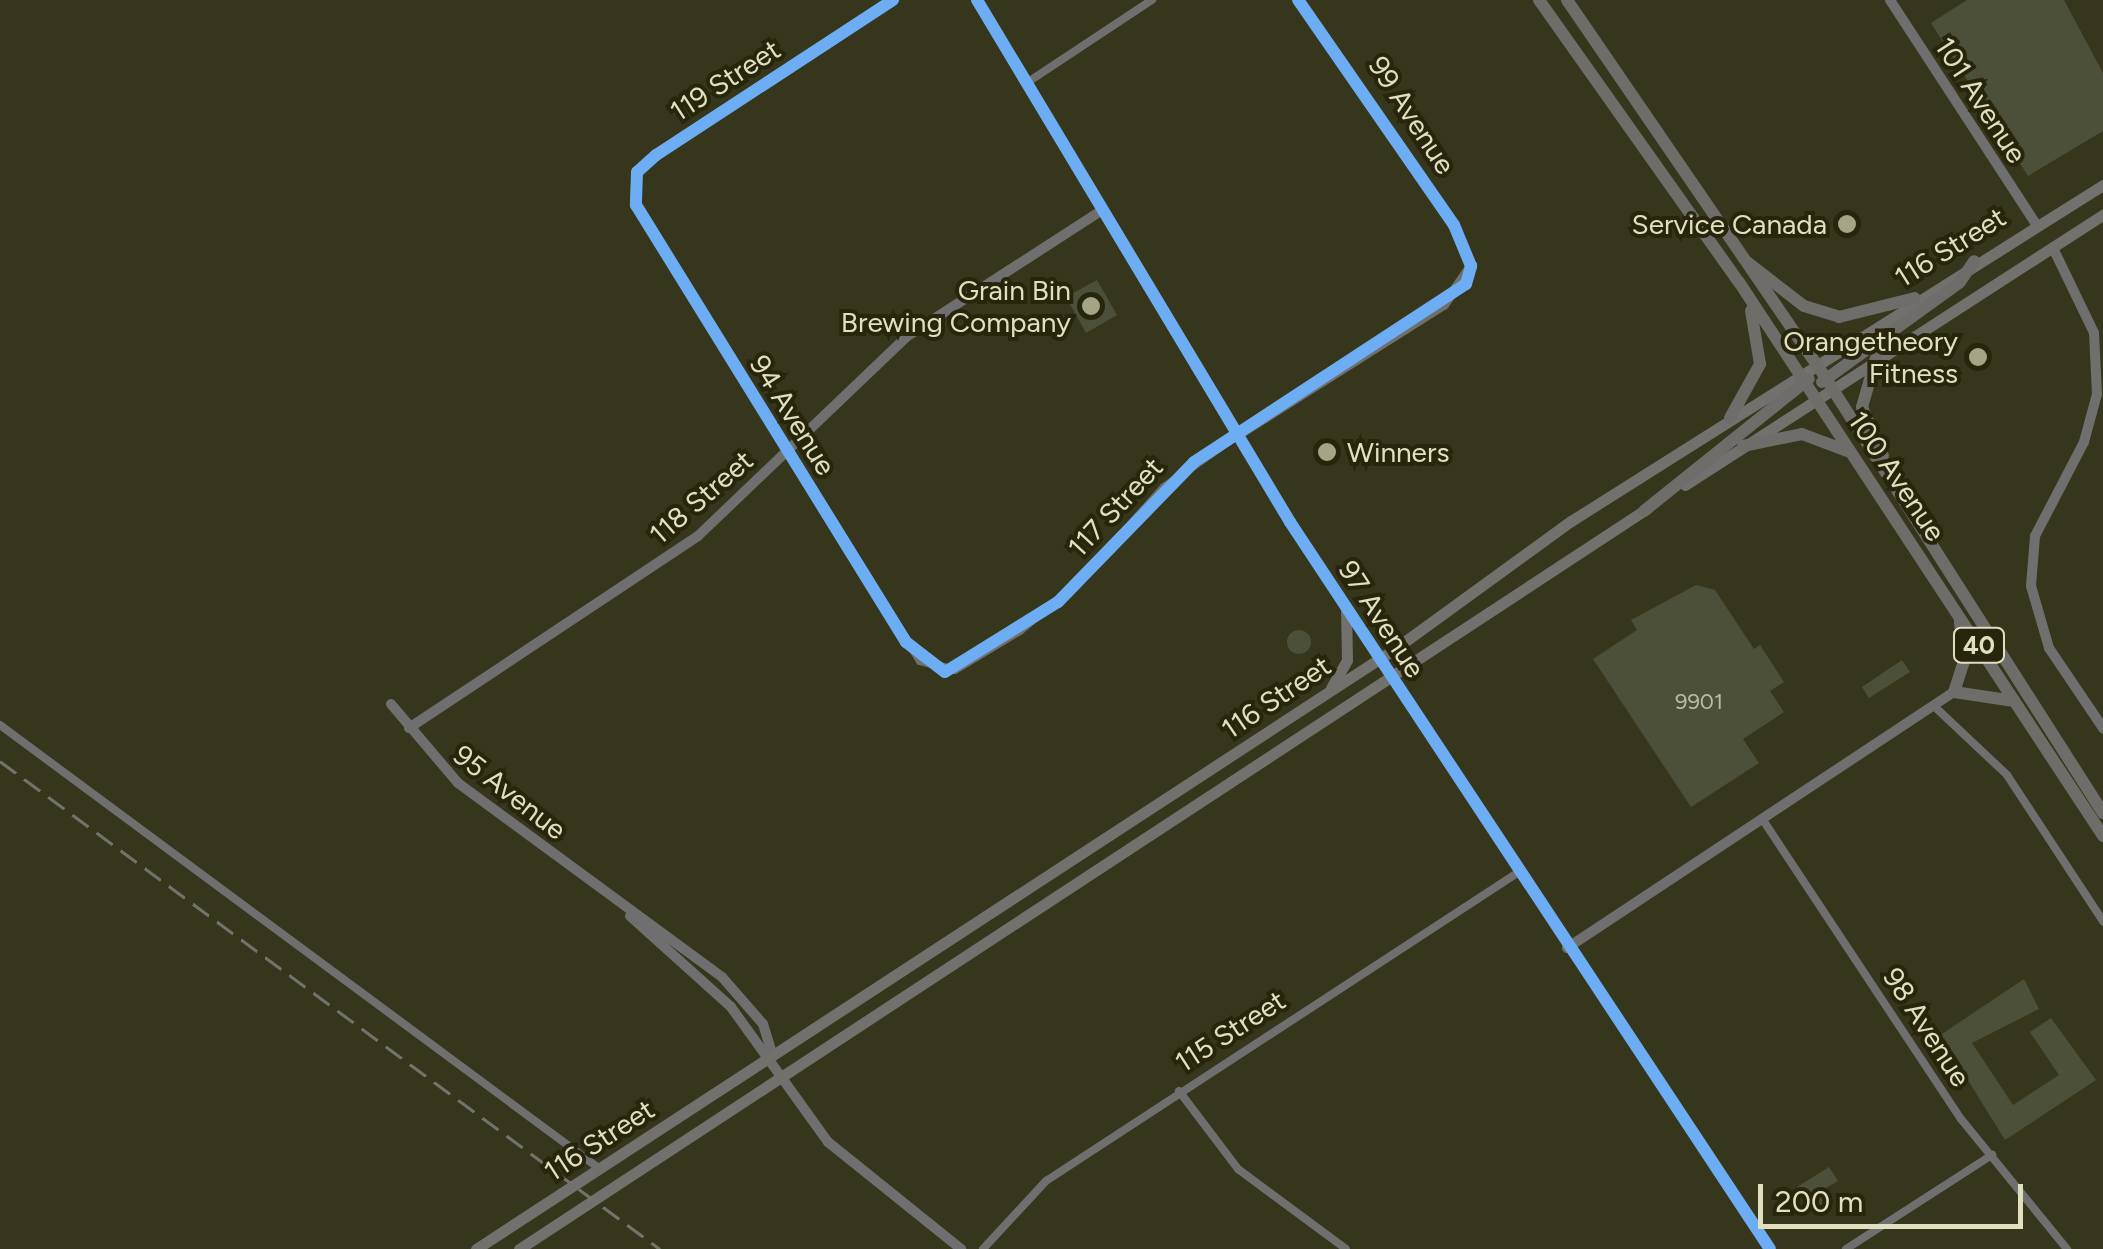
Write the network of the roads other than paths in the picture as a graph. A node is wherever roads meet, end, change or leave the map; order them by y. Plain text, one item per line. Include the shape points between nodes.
1 (892, 0) edge
2 (977, 0) edge
3 (1152, 0) edge
4 (1298, 0) edge
5 (1539, 0) edge
6 (1568, 0) edge
7 (1890, 0) edge
8 (1028, 82) junction
9 (637, 172) joint
10 (2103, 185) edge
11 (1102, 210) junction
12 (2103, 215) edge
13 (2036, 224) junction
14 (2053, 248) junction
15 (1745, 261) junction
16 (1974, 261) junction
17 (1471, 266) joint
18 (1740, 282) junction
19 (1915, 298) junction
20 (1876, 358) junction
21 (1820, 370) junction
22 (1803, 379) junction
23 (1832, 389) junction
24 (1816, 400) junction
25 (1730, 418) junction
26 (1238, 434) junction
27 (1743, 446) junction
28 (786, 453) junction
29 (1853, 455) junction
30 (1898, 490) junction
31 (1644, 511) junction
32 (1346, 607) junction
33 (1958, 612) junction
34 (1378, 660) junction
35 (936, 671) joint
36 (1392, 681) junction
37 (1329, 692) junction
38 (1954, 692) junction
39 (2015, 701) junction
40 (391, 704) dead end
41 (1936, 708) junction
42 (0, 724) edge
43 (409, 728) junction
44 (2103, 728) edge
45 (2103, 812) edge
46 (1763, 820) junction
47 (2103, 836) edge
48 (1518, 872) junction
49 (2103, 921) edge
50 (1567, 948) junction
51 (773, 1058) junction
52 (785, 1074) junction
53 (1179, 1092) junction
54 (1992, 1154) junction
55 (600, 1169) junction
56 (476, 1249) edge
57 (519, 1249) edge
58 (961, 1249) edge
59 (983, 1249) edge
60 (1346, 1249) edge
61 (1770, 1249) edge
62 (1846, 1249) edge
63 (2067, 1249) edge

1 - 9 street, 119 Street
2 - 8 street, 97 Avenue
3 - 8 street
4 - 17 street, 99 Avenue via 1434,194
5 - 18 main road, 100 Avenue / 40
6 - 15 main road, 100 Avenue / 40
7 - 13 street, 101 Avenue
8 - 11 street, 97 Avenue
9 - 28 street, 94 Avenue via 636,205
10 - 13 main road, 116 Street
11 - 26 street, 97 Avenue
11 - 28 street, 118 Street via 906,337
12 - 14 main road, 116 Street
13 - 16 main road, 116 Street
14 - 20 main road, 116 Street
14 - 44 street via 2094,333 2097,394 2084,442 2035,536 2031,586 2049,648
15 - 19 main road via 1820,314 1854,318
15 - 21 main road, 100 Avenue / 40
16 - 19 main road, 116 Street
16 - 21 main road via 1960,282
17 - 26 street, 117 Street via 1444,305
18 - 22 main road, 100 Avenue / 40
18 - 25 main road via 1762,346 1756,380
19 - 21 main road, 116 Street
20 - 23 main road, 116 Street
20 - 30 main road via 1862,407
21 - 22 main road
21 - 23 main road, 100 Avenue / 40
21 - 24 main road
22 - 24 main road, 100 Avenue / 40
22 - 25 main road, 116 Street
22 - 31 main road
23 - 24 main road, 116 Street
23 - 30 main road, 100 Avenue / 40
24 - 27 main road, 116 Street
24 - 29 main road, 100 Avenue / 40
25 - 34 main road, 116 Street
26 - 32 street, 97 Avenue
26 - 35 street, 117 Street via 1164,487 1058,602 974,660
27 - 29 main road via 1808,434
27 - 31 main road, 116 Street
28 - 35 street, 94 Avenue via 906,642
28 - 43 street, 118 Street via 698,536
29 - 33 main road, 100 Avenue / 40
30 - 45 main road, 100 Avenue / 40
31 - 36 main road, 116 Street
32 - 34 street, 97 Avenue
32 - 37 main road via 1347,660
33 - 38 main road via 1964,659
33 - 39 main road, 100 Avenue / 40
34 - 36 street, 97 Avenue
34 - 37 main road, 116 Street
36 - 48 street, 97 Avenue
36 - 52 main road, 116 Street
37 - 51 main road, 116 Street
38 - 39 main road
38 - 41 street
39 - 47 main road, 100 Avenue / 40
40 - 43 street, 95 Avenue
41 - 46 street
41 - 49 street via 2007,775
42 - 55 street
43 - 51 street, 95 Avenue via 458,783 615,901 720,995
46 - 50 street
46 - 54 street, 98 Avenue
48 - 50 street, 97 Avenue
48 - 53 street, 115 Street
50 - 61 street, 97 Avenue
51 - 52 street, 95 Avenue
51 - 55 main road, 116 Street
52 - 57 main road, 116 Street
52 - 58 street, 95 Avenue via 828,1142
53 - 59 street, 115 Street via 1046,1181
53 - 60 street via 1238,1169
54 - 62 street
54 - 63 street, 98 Avenue
55 - 56 main road, 116 Street

